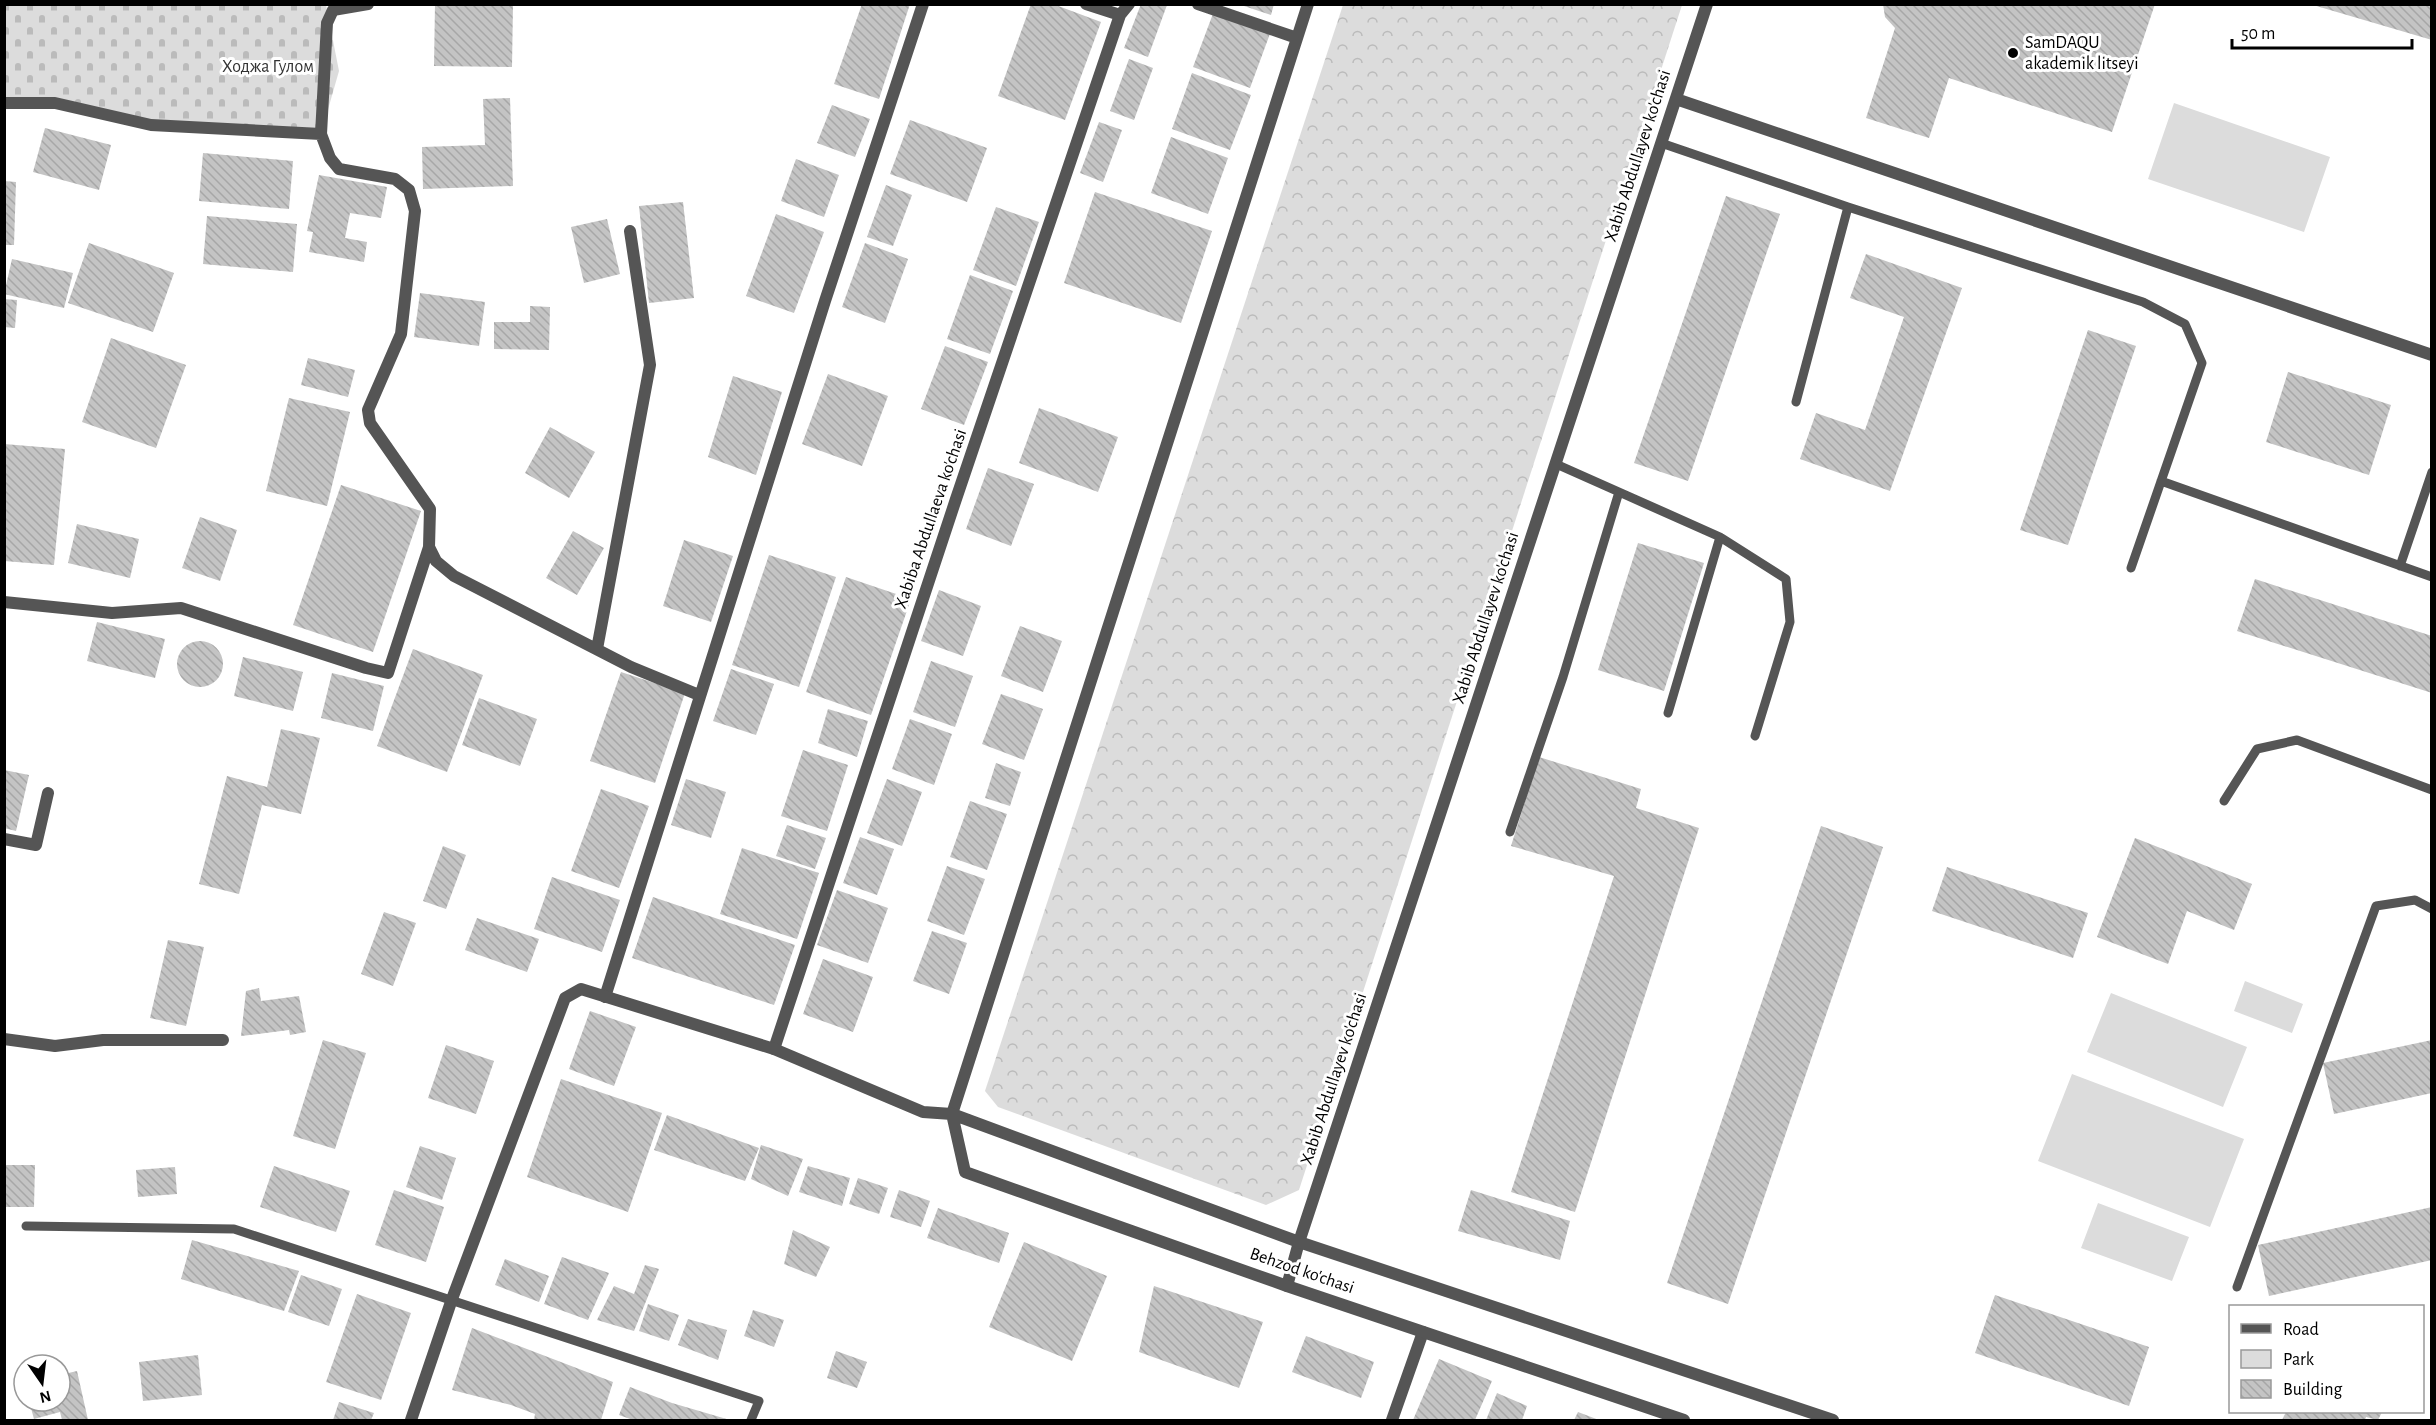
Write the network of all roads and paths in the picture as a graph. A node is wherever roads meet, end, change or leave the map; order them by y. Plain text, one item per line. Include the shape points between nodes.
1 (368, 4) edge
2 (923, 4) edge
3 (1086, 4) edge
4 (1129, 4) edge
5 (1198, 4) edge
6 (1308, 4) edge
7 (1707, 4) edge
8 (1120, 15) junction
9 (1297, 38) junction
10 (1676, 99) junction
11 (4, 103) edge
12 (321, 134) junction
13 (1661, 143) junction
14 (1848, 207) junction
15 (630, 231) dead end
16 (2432, 355) edge
17 (1796, 402) dead end
18 (1556, 464) junction
19 (2432, 472) edge
20 (2161, 481) junction
21 (1619, 492) junction
22 (1720, 537) junction
23 (429, 547) junction
24 (2400, 566) junction
25 (2132, 568) dead end
26 (2432, 577) edge
27 (4, 602) edge
28 (597, 649) junction
29 (699, 695) junction
30 (1668, 713) dead end
31 (1755, 736) dead end
32 (2432, 790) edge
33 (48, 793) dead end
34 (2224, 801) dead end
35 (1510, 832) dead end
36 (4, 839) edge
37 (2432, 909) edge
38 (605, 997) junction
39 (4, 1039) edge
40 (223, 1040) dead end
41 (774, 1049) junction
42 (952, 1113) junction
43 (26, 1226) dead end
44 (1299, 1242) junction
45 (1287, 1286) junction
46 (2237, 1287) dead end
47 (452, 1299) junction
48 (1423, 1332) junction
49 (1667, 1418) edge
50 (411, 1420) edge
51 (751, 1420) edge
52 (1392, 1420) edge
53 (1684, 1420) edge
54 (1833, 1420) edge

1 - 12 street via 333,10 327,23
2 - 29 street
3 - 8 street
4 - 8 street, Xabiba Abdullaeva ko'chasi
5 - 9 street
6 - 9 street
7 - 10 street, Xabib Abdullayev ko'chasi
8 - 41 street, Xabiba Abdullaeva ko'chasi
9 - 42 street
10 - 13 street, Xabib Abdullayev ko'chasi
10 - 16 street
11 - 12 street via 55,103 152,125
12 - 23 street via 339,169 395,179 409,190 415,211 401,334 368,410 370,423 430,509
13 - 14 lane
13 - 18 street, Xabib Abdullayev ko'chasi
14 - 17 lane
14 - 20 lane via 2143,302 2185,324 2202,363
15 - 28 street via 650,366
18 - 21 lane
18 - 44 street, Xabib Abdullayev ko'chasi
19 - 24 lane
20 - 24 lane
20 - 25 lane
21 - 22 lane
21 - 35 lane via 1563,677
22 - 30 lane
22 - 31 lane via 1785,579 1790,622
23 - 27 street via 388,673 181,608 112,613
23 - 28 street via 436,561 454,576
24 - 26 lane
28 - 29 street
29 - 38 street
32 - 34 lane via 2297,740 2257,749
33 - 36 street via 36,845
37 - 46 lane via 2415,900 2376,906
38 - 41 street
38 - 47 street via 581,989 565,998
39 - 40 street via 55,1046 103,1040
41 - 42 street via 923,1112
42 - 44 street
42 - 45 street, Behzod ko'chasi via 965,1172
43 - 47 lane via 234,1228
44 - 45 street, Xabib Abdullayev ko'chasi
44 - 54 street
45 - 48 street, Behzod ko'chasi
47 - 50 street
47 - 51 lane via 759,1401
48 - 49 street, Behzod ko'chasi
48 - 52 street
49 - 53 street, Behzod ko'chasi

